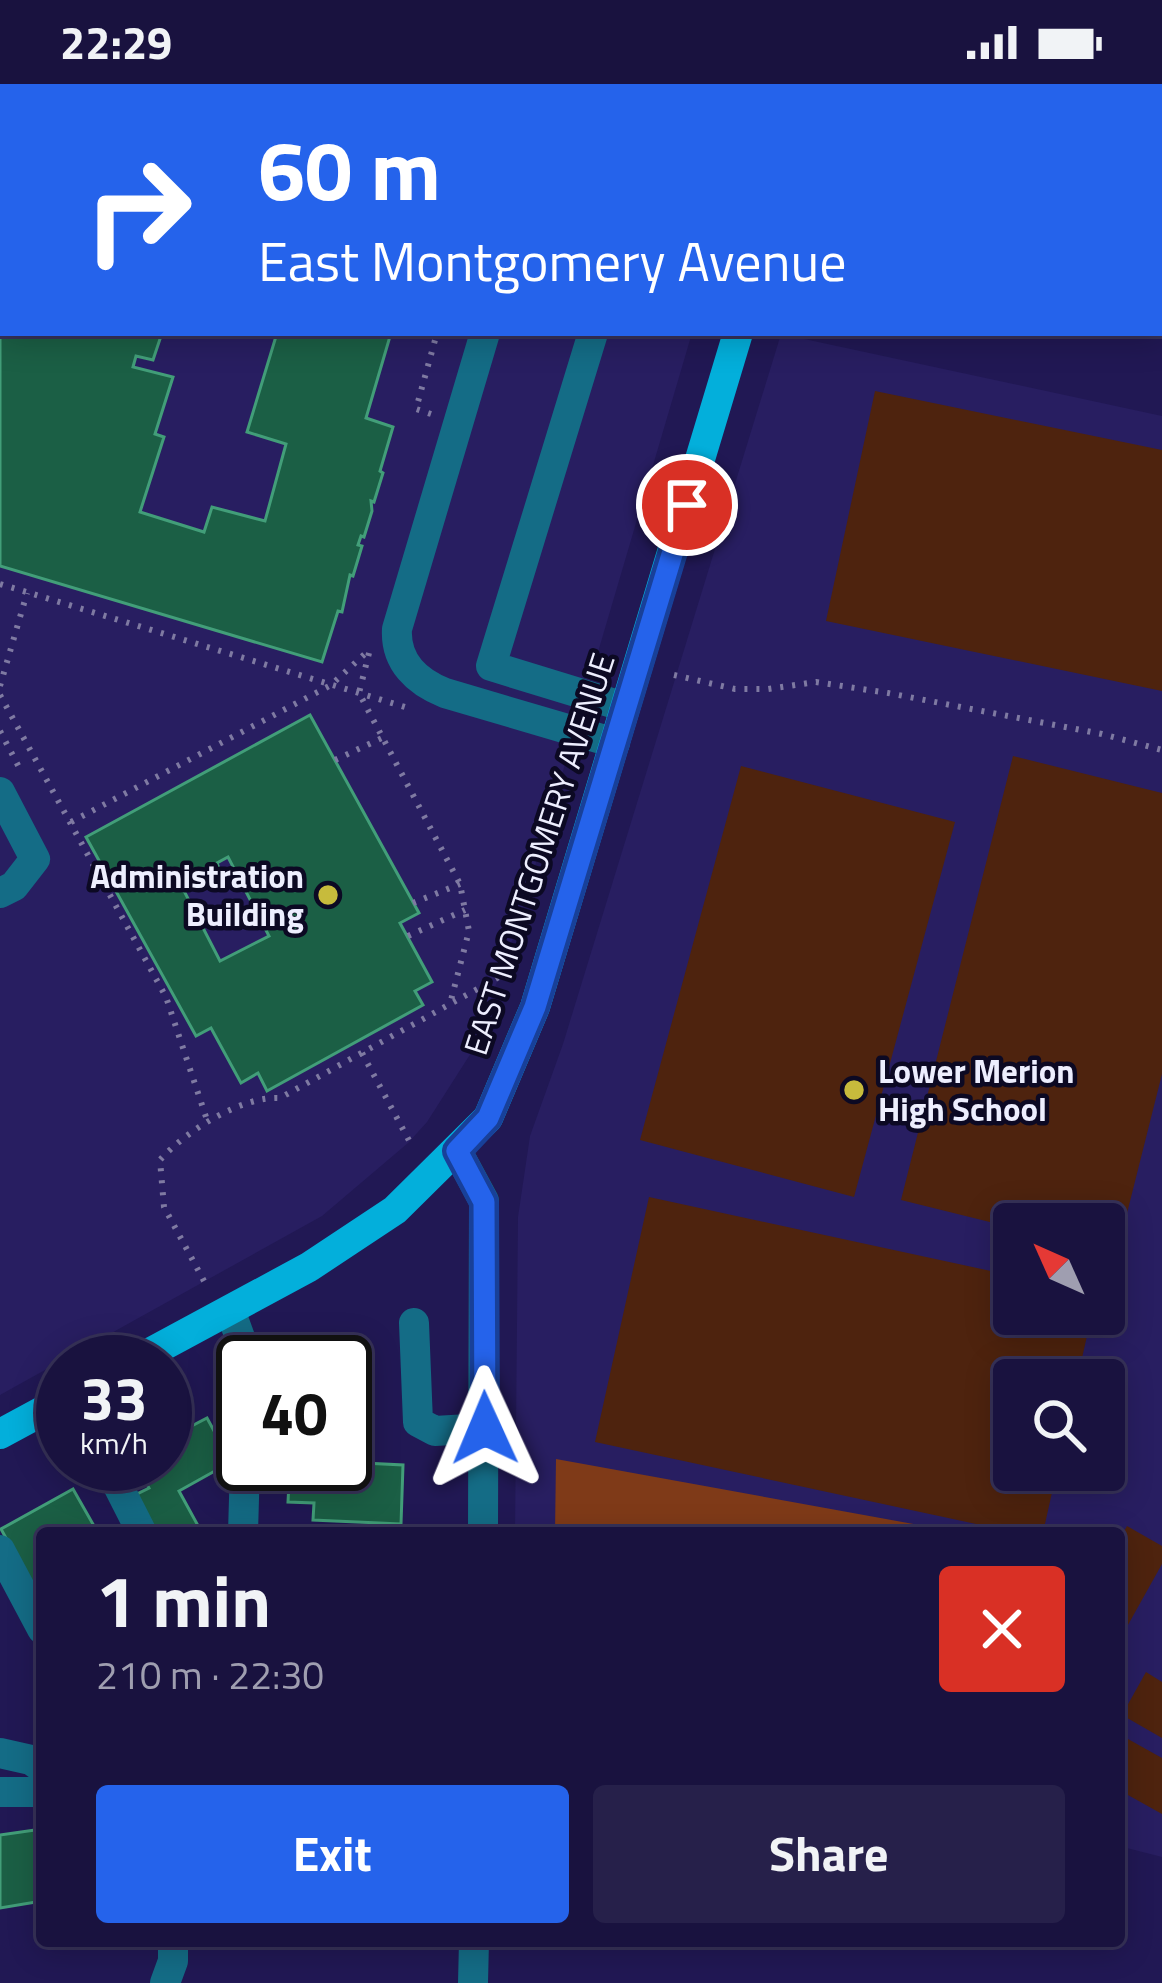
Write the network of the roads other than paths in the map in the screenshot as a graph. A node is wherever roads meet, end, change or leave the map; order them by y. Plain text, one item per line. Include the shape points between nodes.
1 (483, 336) edge
2 (592, 336) edge
3 (737, 336) edge
4 (626, 707) junction
5 (615, 743) junction
6 (0, 792) edge
7 (0, 893) edge
8 (457, 1151) junction
9 (230, 1310) junction
10 (414, 1324) dead end
11 (184, 1335) edge
12 (239, 1335) edge
13 (36, 1415) edge
14 (485, 1428) junction
15 (0, 1434) edge
16 (121, 1491) edge
17 (244, 1491) edge
18 (139, 1527) edge
19 (243, 1527) edge
20 (483, 1527) edge
21 (0, 1550) edge
22 (36, 1618) edge
23 (0, 1753) edge
24 (36, 1764) edge
25 (0, 1792) edge
26 (36, 1792) edge
27 (173, 1947) edge
28 (474, 1947) edge
29 (165, 1983) edge
30 (473, 1983) edge

1 - 5 street via 396,643 429,687
2 - 4 street via 491,666
3 - 4 main road, EAST MONTGOMERY AVENUE
4 - 5 main road, EAST MONTGOMERY AVENUE
5 - 8 main road, EAST MONTGOMERY AVENUE via 535,1007 488,1118
6 - 7 street via 34,859
8 - 9 main road, EAST MONTGOMERY AVENUE via 395,1210
8 - 14 street via 484,1202
9 - 11 main road, EAST MONTGOMERY AVENUE
9 - 12 street
10 - 14 street via 418,1422 435,1431
13 - 15 main road
14 - 20 street
16 - 18 street
17 - 19 street
21 - 22 street
23 - 24 street
25 - 26 street
27 - 29 street
28 - 30 street

